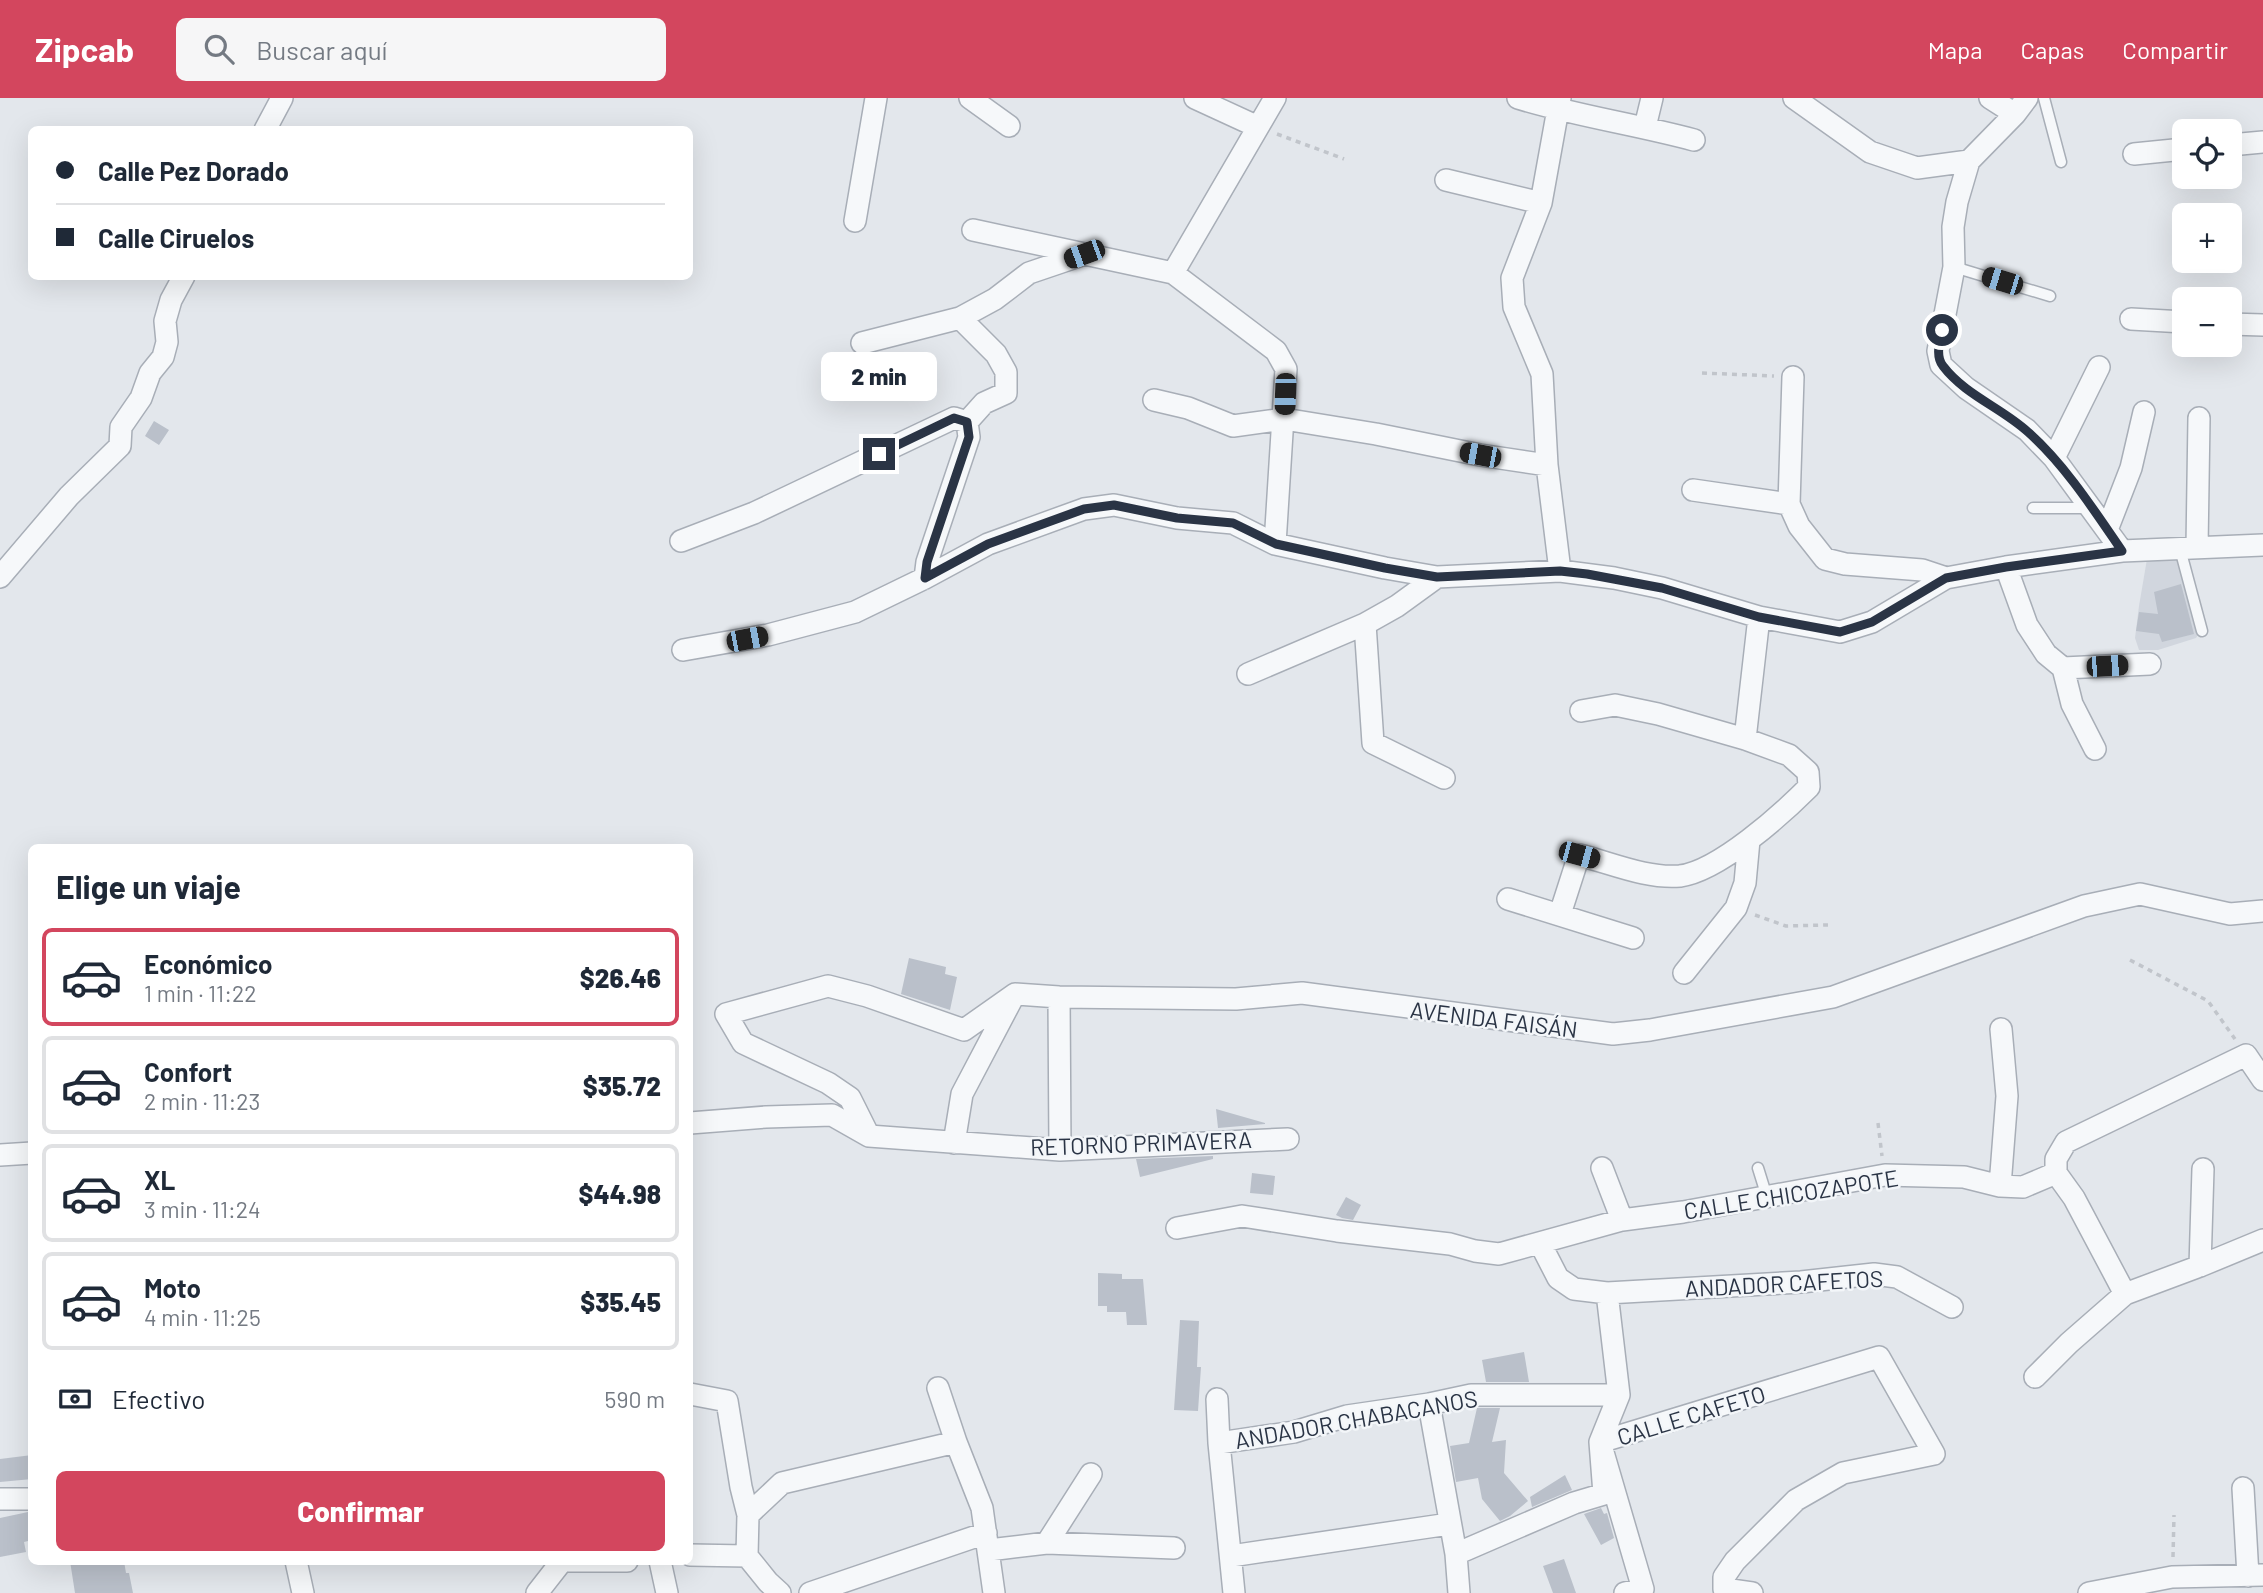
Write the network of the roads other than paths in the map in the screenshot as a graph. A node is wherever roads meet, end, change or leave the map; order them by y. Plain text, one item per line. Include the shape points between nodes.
1 (282, 98) edge
2 (876, 98) edge
3 (970, 98) edge
4 (1195, 98) edge
5 (1275, 98) edge
6 (1518, 98) edge
7 (1652, 98) edge
8 (1794, 98) edge
9 (1990, 98) edge
10 (2044, 98) edge
11 (1559, 105) edge
12 (2021, 106) edge
13 (267, 126) edge
14 (1009, 126) dead end
15 (1258, 127) junction
16 (1645, 127) junction
17 (1693, 140) dead end
18 (2263, 142) edge
19 (2242, 144) edge
20 (2172, 150) edge
21 (2134, 154) dead end
22 (1969, 161) junction
23 (2061, 162) dead end
24 (1446, 180) dead end
25 (1541, 204) junction
26 (855, 221) dead end
27 (973, 230) dead end
28 (1084, 254) junction
29 (1954, 267) junction
30 (1173, 273) junction
31 (182, 280) edge
32 (2050, 296) dead end
33 (960, 318) junction
34 (2131, 318) dead end
35 (2172, 321) edge
36 (2242, 324) edge
37 (2263, 325) edge
38 (862, 343) dead end
39 (2099, 367) dead end
40 (1793, 377) road end
41 (1154, 400) dead end
42 (2144, 412) dead end
43 (2199, 418) dead end
44 (1284, 419) junction
45 (967, 422) junction
46 (2054, 458) junction
47 (1547, 465) junction
48 (1693, 490) dead end
49 (1789, 504) junction
50 (2033, 508) dead end
51 (2091, 509) junction
52 (2107, 530) junction
53 (681, 541) dead end
54 (1276, 544) junction
55 (2263, 545) edge
56 (2189, 548) junction
57 (2122, 551) junction
58 (2006, 567) junction
59 (1560, 571) junction
60 (0, 577) edge
61 (1437, 577) junction
62 (925, 578) junction
63 (1946, 578) junction
64 (1759, 617) junction
65 (1365, 624) junction
66 (2202, 631) dead end
67 (683, 650) dead end
68 (2150, 663) dead end
69 (2063, 668) junction
70 (1248, 674) dead end
71 (1581, 711) dead end
72 (1745, 738) junction
73 (2095, 749) dead end
74 (1444, 778) dead end
75 (1749, 840) junction
76 (1508, 899) dead end
77 (2263, 911) edge
78 (1560, 914) junction
79 (1633, 938) dead end
80 (1684, 973) dead end
81 (1015, 994) junction
82 (1059, 997) junction
83 (2001, 1029) dead end
84 (2263, 1080) edge
85 (693, 1124) edge
86 (869, 1136) junction
87 (1287, 1139) dead end
88 (954, 1143) junction
89 (1060, 1150) junction
90 (28, 1153) edge
91 (0, 1155) edge
92 (1602, 1168) dead end
93 (1758, 1168) dead end
94 (2203, 1169) dead end
95 (2056, 1173) junction
96 (2000, 1186) junction
97 (1767, 1197) junction
98 (1622, 1220) junction
99 (1177, 1228) dead end
100 (2263, 1240) edge
101 (1540, 1242) junction
102 (2200, 1266) junction
103 (1607, 1293) junction
104 (2125, 1294) junction
105 (1952, 1307) dead end
106 (2035, 1377) dead end
107 (938, 1388) dead end
108 (693, 1395) edge
109 (1619, 1395) junction
110 (1217, 1399) dead end
111 (1429, 1404) junction
112 (956, 1442) junction
113 (1600, 1442) junction
114 (1219, 1443) junction
115 (1091, 1474) dead end
116 (2243, 1488) dead end
117 (0, 1499) edge
118 (28, 1499) edge
119 (748, 1515) junction
120 (1449, 1524) junction
121 (988, 1541) junction
122 (1047, 1543) junction
123 (1174, 1548) dead end
124 (1456, 1554) junction
125 (693, 1555) edge
126 (747, 1556) junction
127 (1231, 1556) junction
128 (297, 1565) edge
129 (559, 1565) edge
130 (661, 1565) edge
131 (2244, 1580) edge
132 (303, 1593) edge
133 (537, 1593) edge
134 (667, 1593) edge
135 (780, 1593) edge
136 (810, 1593) edge
137 (994, 1593) edge
138 (1234, 1593) edge
139 (1459, 1593) edge
140 (1625, 1593) edge
141 (1752, 1593) edge
142 (2089, 1593) edge

1 - 13 street
2 - 26 street
3 - 14 street
4 - 15 street
5 - 15 street
6 - 11 street
7 - 16 street
8 - 22 street via 1870,152 1917,168
9 - 12 street
10 - 23 lane
11 - 16 street
11 - 25 street
12 - 22 street
15 - 30 street
16 - 17 street
18 - 19 street
20 - 21 street
22 - 29 street via 1953,227
24 - 25 street
25 - 47 street via 1512,278 1514,307 1542,374
27 - 28 street
28 - 30 street
28 - 33 street via 1030,273
29 - 32 lane
29 - 46 street via 1938,351 1941,365 2027,430
30 - 44 street via 1276,351 1286,369
31 - 60 street via 165,321 163,357 121,427 120,446 69,496
33 - 38 street
33 - 45 street via 996,354 1006,372 1006,393 984,403
34 - 35 street
36 - 37 street
39 - 46 street
40 - 49 street
41 - 44 street via 1233,426
42 - 52 street via 2131,468
43 - 56 street
44 - 47 street
44 - 54 street
45 - 53 street via 954,418 754,513
45 - 62 street via 969,437
46 - 51 street
47 - 59 street
48 - 49 street
49 - 63 street via 1799,526 1825,559 1922,570
50 - 51 lane
51 - 52 street
52 - 57 street
54 - 61 street
54 - 62 street via 1233,523 1114,505 1084,509 988,544
55 - 56 street
56 - 57 street
56 - 66 lane
57 - 58 street
58 - 63 street
58 - 69 street via 2026,625 2046,654
59 - 61 street
59 - 64 street via 1662,588
61 - 65 street
62 - 67 street via 855,612 768,635
63 - 64 street via 1872,622 1840,632
64 - 72 street
65 - 70 street
65 - 74 street via 1373,743
68 - 69 street
69 - 73 street via 2072,704
71 - 72 street via 1615,705
72 - 75 street via 1789,755 1808,772 1809,787
75 - 78 street via 1701,871 1679,876 1654,875 1579,855
75 - 80 street via 1745,883 1736,908
76 - 78 street
77 - 82 street, AVENIDA FAISÁN via 2230,915 2140,894 2084,906 1833,997 1613,1034 1302,993 1236,999
78 - 79 street
81 - 82 street, AVENIDA FAISÁN
81 - 86 street via 964,1030 828,986 726,1014 743,1043 850,1098
81 - 88 street via 962,1094
82 - 89 street
83 - 96 street via 2007,1096
84 - 95 street via 2246,1055 2066,1142 2056,1159
85 - 86 street via 832,1115
86 - 88 street, RETORNO PRIMAVERA
87 - 89 street, RETORNO PRIMAVERA
88 - 89 street, RETORNO PRIMAVERA
90 - 91 street
92 - 98 street
93 - 97 lane
94 - 102 street
95 - 96 street, CALLE CHICOZAPOTE via 2023,1187
95 - 104 street
96 - 97 street, CALLE CHICOZAPOTE via 1964,1177 1885,1175
97 - 98 street, CALLE CHICOZAPOTE
98 - 101 street, CALLE CHICOZAPOTE
99 - 101 street, CALLE CHICOZAPOTE via 1242,1216 1499,1254
100 - 102 street
101 - 103 street, ANDADOR CAFETOS via 1558,1278 1574,1289
102 - 104 street
103 - 105 street, ANDADOR CAFETOS via 1801,1282 1874,1273 1898,1277
103 - 109 street
104 - 106 street
107 - 112 street
108 - 119 street via 727,1401
109 - 111 street, ANDADOR CHABACANOS via 1471,1395
109 - 113 street
110 - 114 street
111 - 114 street, ANDADOR CHABACANOS
111 - 120 street
112 - 119 street via 782,1483
112 - 121 street via 982,1508
113 - 124 street, CALLE CAFETO via 1604,1493
113 - 140 street via 1643,1589
113 - 141 street, CALLE CAFETO via 1879,1357 1934,1454 1843,1473 1796,1500 1724,1577 1724,1589
114 - 127 street
115 - 122 street
116 - 131 street
117 - 118 street
119 - 126 street
120 - 124 street
120 - 127 street
121 - 122 street
121 - 136 street
121 - 137 street
122 - 123 street
124 - 139 street
125 - 126 street
126 - 135 street
127 - 138 street
128 - 132 street
129 - 133 street
130 - 134 street
131 - 142 street via 2172,1577

